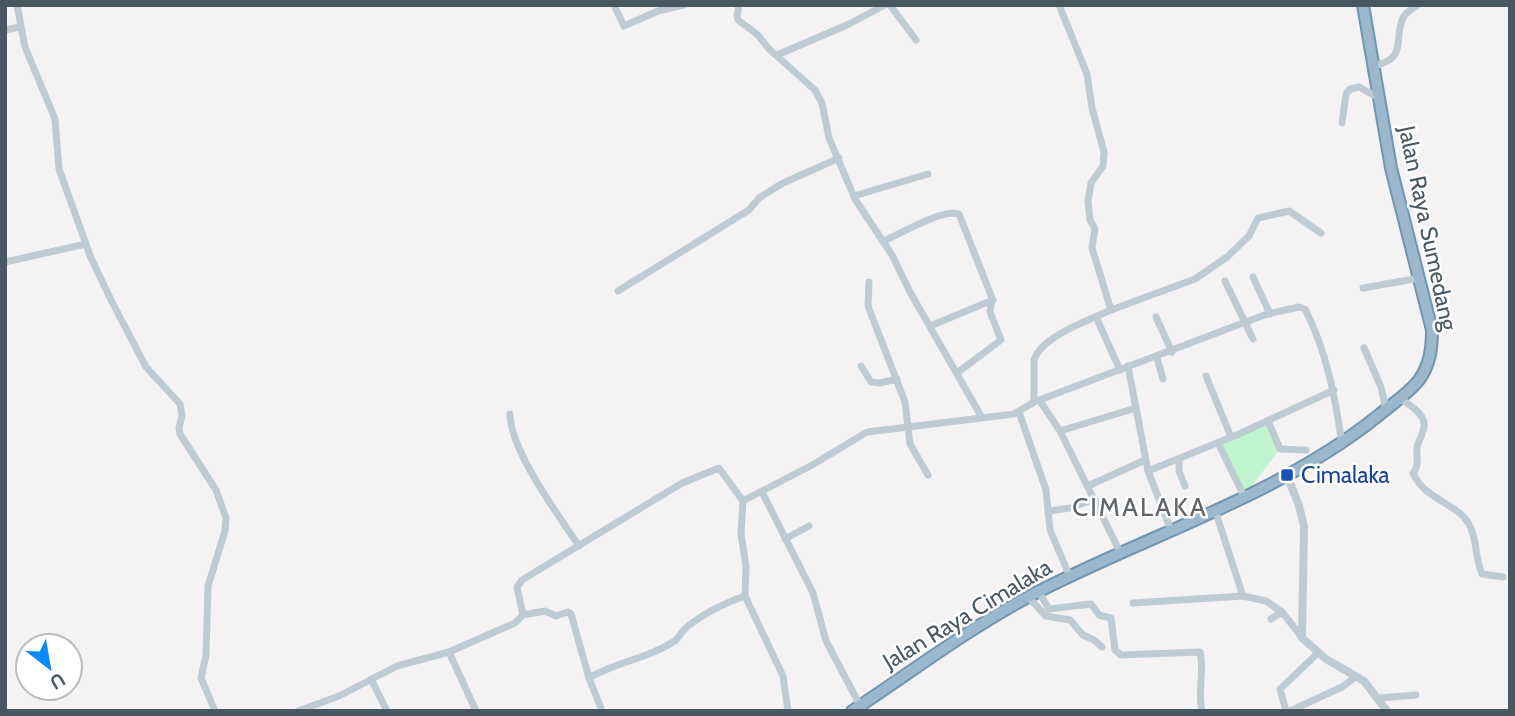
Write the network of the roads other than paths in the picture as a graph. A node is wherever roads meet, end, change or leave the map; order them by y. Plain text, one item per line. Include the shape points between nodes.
1 (17, 5) edge
2 (614, 5) edge
3 (684, 5) edge
4 (739, 5) edge
5 (887, 5) edge
6 (1059, 5) edge
7 (1363, 5) edge
8 (1418, 5) edge
9 (20, 27) junction
10 (5, 30) edge
11 (916, 40) dead end
12 (777, 55) junction
13 (1374, 66) junction
14 (1380, 98) junction
15 (1342, 123) dead end
16 (839, 158) junction
17 (928, 174) dead end
18 (854, 196) junction
19 (1321, 233) dead end
20 (884, 241) junction
21 (86, 244) junction
22 (5, 262) edge
23 (1253, 277) dead end
24 (1420, 278) junction
25 (1225, 281) dead end
26 (869, 282) dead end
27 (1363, 288) dead end
28 (618, 291) dead end
29 (993, 300) junction
30 (1111, 310) junction
31 (1270, 314) junction
32 (1096, 317) junction
33 (1156, 317) dead end
34 (1245, 323) junction
35 (930, 326) junction
36 (1252, 339) dead end
37 (1364, 348) dead end
38 (1172, 352) junction
39 (1157, 358) junction
40 (861, 366) dead end
41 (1124, 368) junction
42 (957, 373) junction
43 (1206, 376) dead end
44 (897, 379) junction
45 (1163, 379) dead end
46 (1334, 390) junction
47 (1400, 398) junction
48 (1037, 401) junction
49 (1136, 408) junction
50 (1386, 409) junction
51 (1019, 412) junction
52 (510, 414) dead end
53 (981, 416) junction
54 (1268, 421) junction
55 (908, 426) junction
56 (1060, 431) junction
57 (1231, 437) junction
58 (1218, 443) junction
59 (1342, 444) junction
60 (1306, 450) dead end
61 (1179, 459) junction
62 (1145, 460) junction
63 (1148, 471) junction
64 (928, 475) dead end
65 (1287, 475) junction
66 (1088, 486) junction
67 (1185, 486) dead end
68 (762, 492) junction
69 (1244, 496) junction
70 (1095, 499) junction
71 (743, 501) junction
72 (1214, 510) junction
73 (1049, 511) junction
74 (810, 526) dead end
75 (1171, 530) junction
76 (785, 539) junction
77 (579, 546) junction
78 (1120, 552) junction
79 (1070, 577) junction
80 (1503, 578) dead end
81 (1039, 592) junction
82 (1243, 594) junction
83 (745, 596) junction
84 (1028, 597) junction
85 (1133, 603) dead end
86 (1282, 612) junction
87 (523, 615) junction
88 (1271, 619) dead end
89 (1301, 632) junction
90 (1102, 647) dead end
91 (449, 652) junction
92 (1318, 653) junction
93 (1357, 676) junction
94 (589, 678) junction
95 (371, 679) junction
96 (1416, 695) dead end
97 (1379, 698) junction
98 (323, 707) edge
99 (601, 708) dead end
100 (859, 709) edge
101 (1293, 710) edge
102 (215, 711) edge
103 (298, 711) edge
104 (387, 711) edge
105 (476, 711) edge
106 (788, 711) edge
107 (1202, 711) edge
108 (1387, 711) edge

1 - 9 street
2 - 3 street via 624,26
4 - 12 street via 737,19
5 - 11 street
5 - 12 street
6 - 30 street via 1087,74 1104,152 1088,201 1095,229 1092,248
7 - 13 highway, Jalan Raya Sumedang
8 - 13 street via 1403,18 1395,55
9 - 10 street
9 - 21 street via 54,112 59,169
12 - 16 street via 815,90
13 - 14 highway, Jalan Raya Sumedang
14 - 15 street via 1359,87 1350,89
14 - 24 highway, Jalan Raya Sumedang via 1391,168
16 - 18 street
16 - 28 street via 781,184 749,210
17 - 18 street
18 - 20 street
19 - 30 street via 1291,211 1258,218 1249,236 1195,279
20 - 29 street via 958,213
20 - 35 street
21 - 22 street
21 - 102 street via 146,366 180,404 180,434 216,490 226,518 208,586 201,678
23 - 31 street
24 - 27 street
24 - 47 highway, Jalan Raya Sumedang via 1432,347 1420,378
25 - 34 street
26 - 44 street via 868,306
29 - 35 street
29 - 42 street via 990,312 1001,341
30 - 32 street
31 - 34 street
31 - 46 street via 1305,309
32 - 41 street
32 - 48 street via 1062,333 1036,354
33 - 38 street
34 - 36 street
34 - 38 street
35 - 42 street
37 - 50 street
38 - 39 street
39 - 41 street
39 - 45 street
40 - 44 street via 871,382
41 - 48 street
41 - 49 street
42 - 53 street
43 - 57 street
44 - 55 street
46 - 54 street
46 - 59 street
47 - 50 highway, Jalan Raya Sumedang
47 - 80 street via 1423,420 1413,473 1416,479 1465,519 1482,574
48 - 51 street
48 - 56 street
49 - 56 street
49 - 62 street
50 - 59 highway, Jalan Raya Sumedang
51 - 53 street
51 - 73 street
52 - 77 street via 512,432 526,461
53 - 55 street
54 - 57 street
54 - 60 street via 1280,449
55 - 64 street via 914,453
55 - 68 street via 867,432
56 - 66 street
57 - 58 street
58 - 61 street
58 - 69 street
59 - 65 highway, Jalan Raya Sumedang
61 - 63 street
61 - 67 street
62 - 63 street
62 - 66 street
63 - 75 street
65 - 69 highway, Jalan Raya Cimalaka
65 - 89 street via 1304,526
66 - 70 street
68 - 71 street
68 - 76 street
69 - 72 highway, Jalan Raya Cimalaka
70 - 73 street
70 - 78 street
71 - 77 street via 717,468 670,490
71 - 83 street
72 - 75 highway, Jalan Raya Cimalaka
72 - 82 street
73 - 79 street via 1050,530
74 - 76 street
75 - 78 highway, Jalan Raya Cimalaka
76 - 100 street via 813,593 826,641
77 - 87 street via 518,584
78 - 79 highway, Jalan Raya Cimalaka
79 - 81 highway, Jalan Raya Cimalaka
81 - 84 highway, Jalan Raya Cimalaka
81 - 107 street via 1049,609 1091,604 1099,615 1111,618 1115,650 1121,655 1200,652
82 - 85 street
82 - 86 street
83 - 94 street via 716,608 675,640
83 - 106 street via 783,676
84 - 90 street via 1046,616 1074,623
84 - 100 highway, Jalan Raya Cimalaka
86 - 88 street
86 - 89 street
87 - 91 street via 515,623
87 - 94 street via 570,613
89 - 92 street via 1303,641
91 - 95 street via 397,666
91 - 105 street
92 - 93 street
92 - 101 street via 1280,689
93 - 97 street
93 - 101 street
94 - 99 street
95 - 98 street
95 - 104 street
96 - 97 street
97 - 108 street
98 - 103 street

